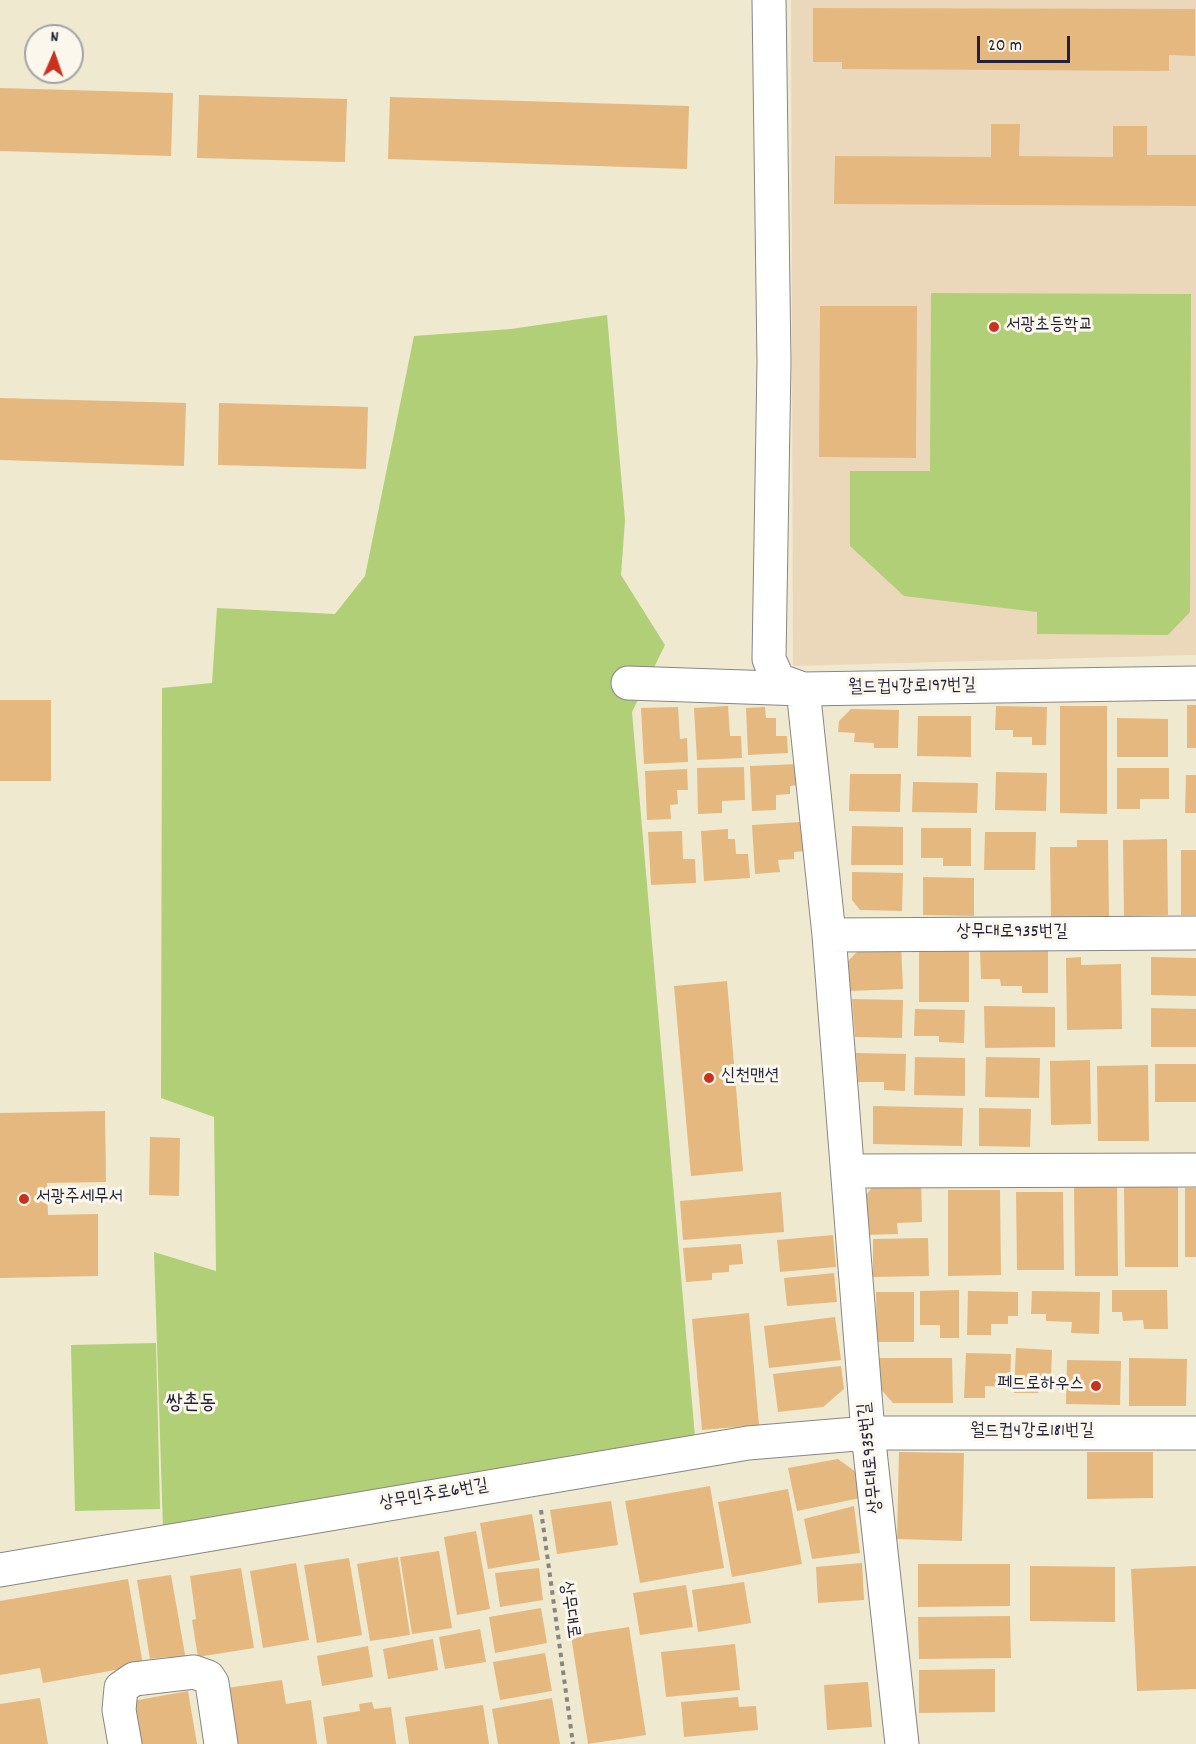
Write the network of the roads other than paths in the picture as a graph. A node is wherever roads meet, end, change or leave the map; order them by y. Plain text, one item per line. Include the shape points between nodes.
1 (769, 0) edge
2 (628, 683) dead end
3 (1196, 683) edge
4 (804, 689) junction
5 (1196, 933) edge
6 (829, 935) junction
7 (1196, 1170) edge
8 (848, 1171) junction
9 (868, 1432) junction
10 (1196, 1433) edge
11 (0, 1570) edge
12 (125, 1744) edge
13 (221, 1744) edge
14 (902, 1744) edge

1 - 4 street via 774,362 769,659 778,680
2 - 4 street, 월드컵4강로197번길
3 - 4 street, 월드컵4강로197번길
4 - 6 street, 상무대로935번길
5 - 6 street, 상무대로935번길
6 - 8 street, 상무대로935번길
7 - 8 street
8 - 9 street, 상무대로935번길
9 - 10 street, 월드컵4강로181번길
9 - 11 street, 상무민주로6번길 via 748,1443
9 - 14 street, 상무대로935번길
12 - 13 street via 118,1710 121,1688 134,1679 194,1672 208,1677 212,1683

